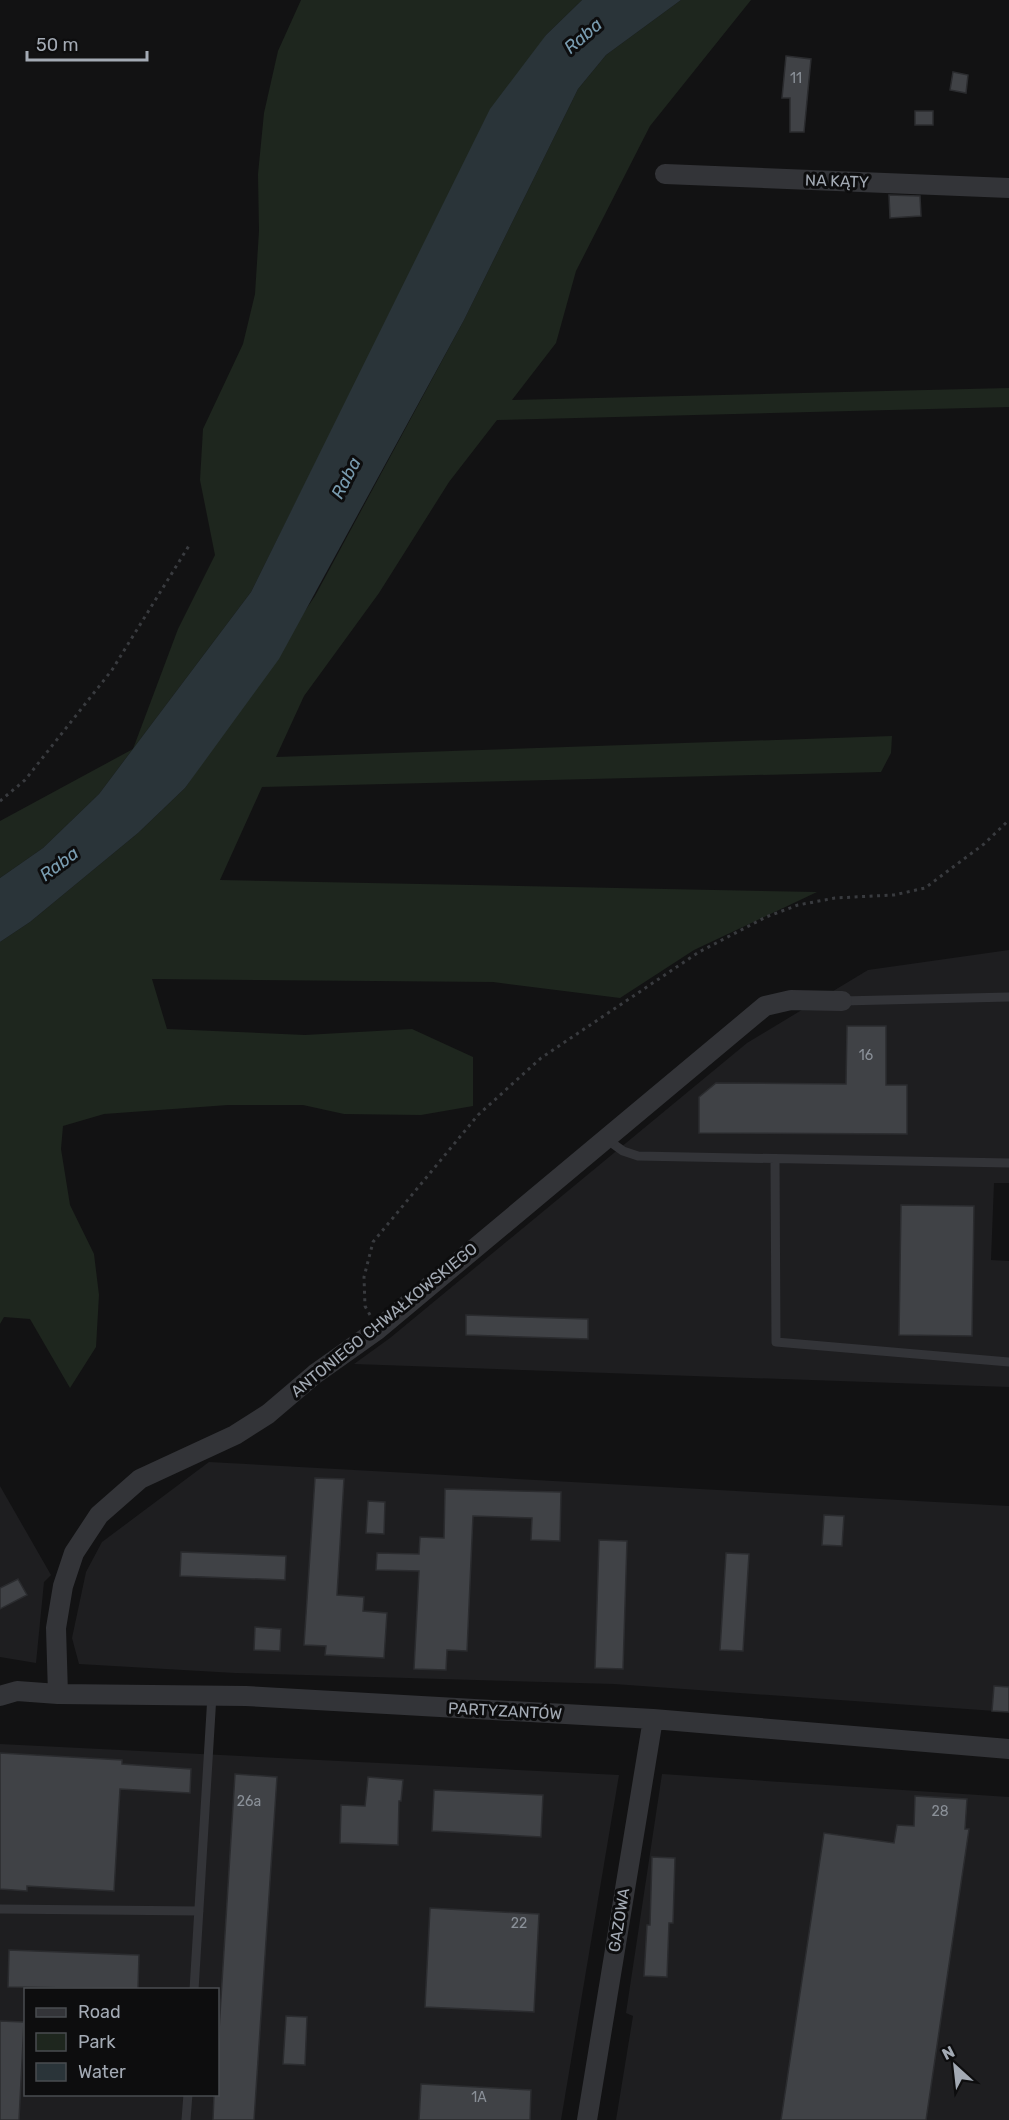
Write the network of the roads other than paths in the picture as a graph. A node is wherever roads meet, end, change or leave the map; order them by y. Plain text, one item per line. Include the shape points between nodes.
1 (665, 174) dead end
2 (1009, 188) edge
3 (1009, 997) edge
4 (842, 1001) joint
5 (604, 1137) junction
6 (775, 1159) junction
7 (1009, 1163) edge
8 (1009, 1362) edge
9 (6, 1690) edge
10 (58, 1694) junction
11 (212, 1695) junction
12 (653, 1719) junction
13 (1009, 1749) edge
14 (0, 1909) edge
15 (199, 1911) junction
16 (194, 1988) edge
17 (188, 2096) edge
18 (186, 2120) edge
19 (587, 2120) edge

1 - 2 street, NA KĄTY
3 - 4 lane
4 - 5 street, ANTONIEGO CHWAŁKOWSKIEGO via 791,1000 765,1006
5 - 6 lane via 638,1156
5 - 10 street, ANTONIEGO CHWAŁKOWSKIEGO via 376,1330 268,1414 235,1435 140,1479 99,1515 74,1553 63,1586 56,1628
6 - 7 lane
6 - 8 lane via 776,1342
9 - 10 street, PARTYZANTÓW
10 - 11 street, PARTYZANTÓW
11 - 12 street, PARTYZANTÓW
11 - 15 lane
12 - 13 street, PARTYZANTÓW
12 - 19 street, GAZOWA
14 - 15 lane
15 - 16 lane
17 - 18 lane

